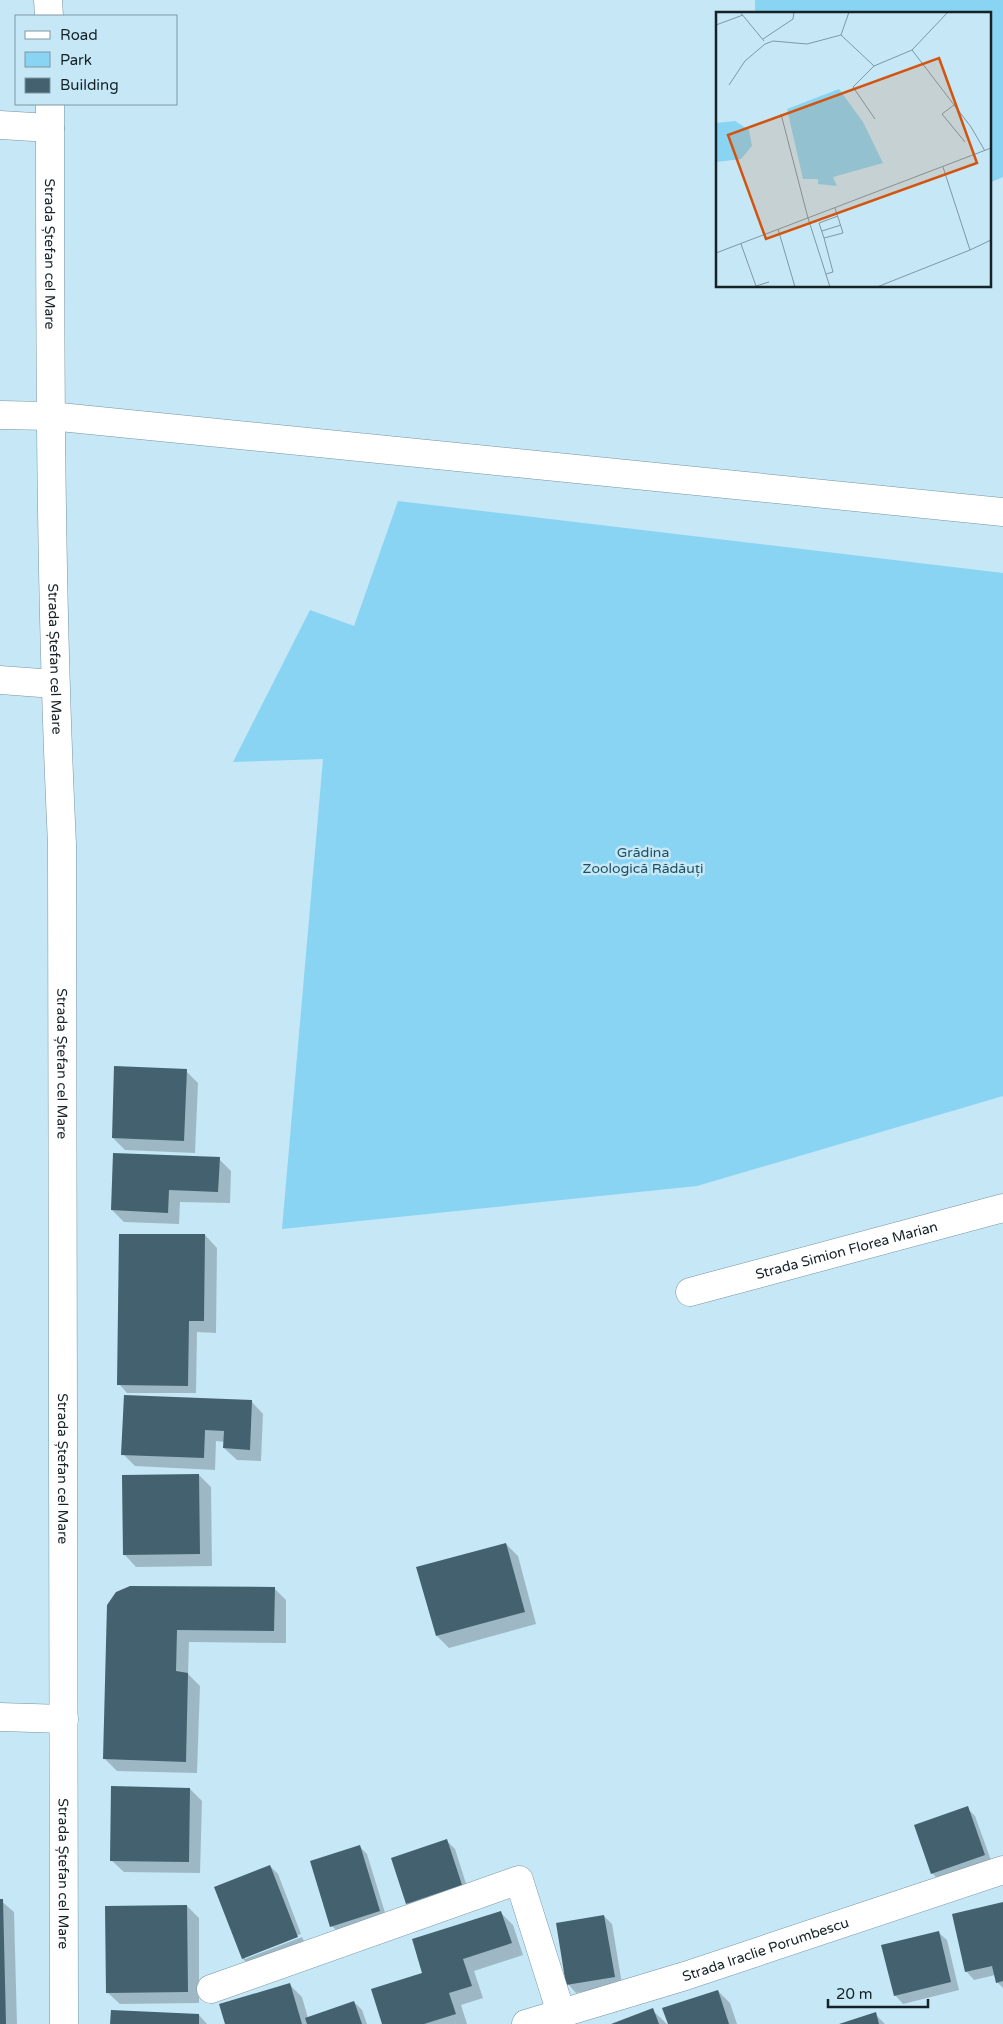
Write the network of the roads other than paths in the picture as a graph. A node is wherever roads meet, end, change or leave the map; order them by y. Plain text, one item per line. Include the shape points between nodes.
1 (48, 0) edge
2 (49, 15) edge
3 (50, 116) edge
4 (0, 125) edge
5 (0, 415) edge
6 (50, 416) junction
7 (1003, 512) edge
8 (0, 680) edge
9 (54, 684) junction
10 (1003, 1208) edge
11 (690, 1292) dead end
12 (0, 1717) edge
13 (64, 1719) junction
14 (1003, 1870) edge
15 (210, 1989) dead end
16 (561, 2013) junction
17 (64, 2024) edge
18 (526, 2024) edge

1 - 2 main road
3 - 4 main road
3 - 6 main road, Strada Ștefan cel Mare
5 - 6 main road
6 - 7 main road
6 - 9 main road, Strada Ștefan cel Mare
8 - 9 main road
9 - 13 main road, Strada Ștefan cel Mare via 62,854
10 - 11 main road, Strada Simion Florea Marian
12 - 13 main road
13 - 17 main road, Strada Ștefan cel Mare
14 - 16 main road, Strada Iraclie Porumbescu via 685,1976
15 - 16 main road via 519,1880
16 - 18 main road, Strada Iraclie Porumbescu

